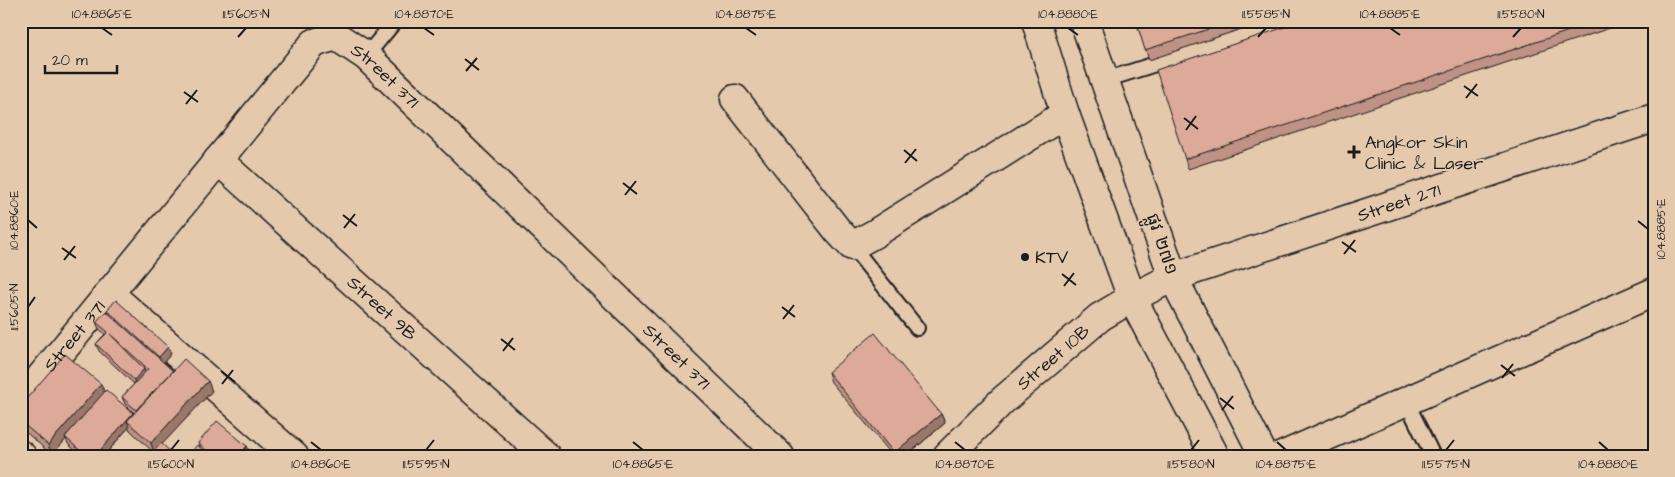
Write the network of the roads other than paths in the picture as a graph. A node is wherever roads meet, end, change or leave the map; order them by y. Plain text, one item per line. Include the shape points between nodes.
1 (395, 21) edge
2 (1036, 21) edge
3 (1084, 21) edge
4 (1291, 21) edge
5 (366, 56) junction
6 (1105, 80) junction
7 (735, 98) dead end
8 (1065, 114) junction
9 (1654, 118) edge
10 (218, 160) junction
11 (852, 246) junction
12 (1172, 278) junction
13 (1654, 292) edge
14 (109, 293) junction
15 (1132, 298) junction
16 (917, 328) dead end
17 (21, 401) edge
18 (1406, 401) junction
19 (294, 456) edge
20 (546, 456) edge
21 (780, 456) edge
22 (947, 456) edge
23 (1215, 456) edge
24 (1264, 456) edge
25 (1282, 456) edge
26 (1432, 456) edge

1 - 5 lane
2 - 8 street
3 - 6 street, ផ្លូវ ២៧១
4 - 6 lane
5 - 10 street, Street 371 via 336,36 314,43
5 - 21 street, Street 371
6 - 12 street, ផ្លូវ ២៧១
7 - 11 street
8 - 11 street
8 - 15 street
9 - 12 street, Street 271
10 - 14 street, Street 371
10 - 20 street, Street 9B
11 - 16 lane
12 - 15 street, Street 10B
12 - 24 street, ផ្លូវ ២៧១
13 - 18 street
14 - 17 street, Street 371
14 - 19 street
15 - 22 street, Street 10B via 1100,317 1002,401
15 - 23 street
18 - 25 street
18 - 26 lane

